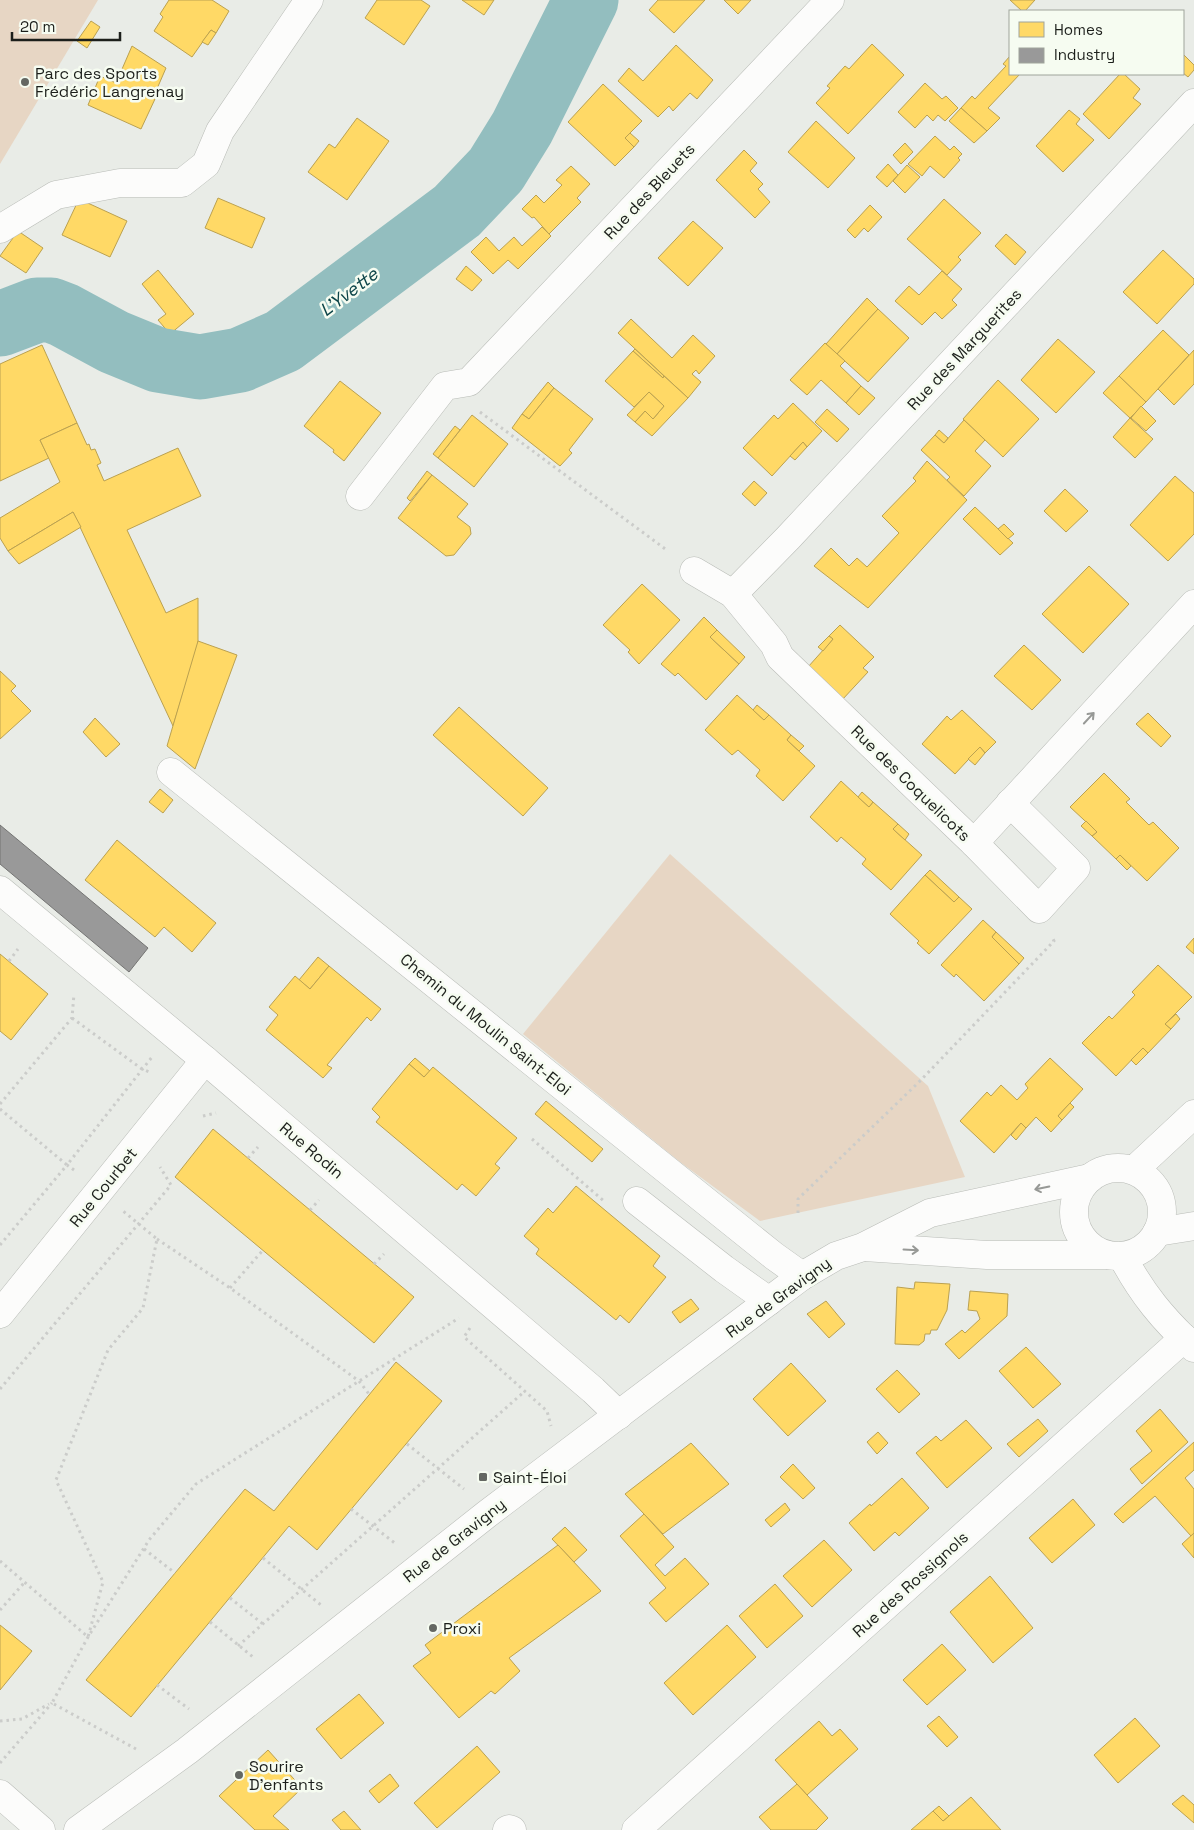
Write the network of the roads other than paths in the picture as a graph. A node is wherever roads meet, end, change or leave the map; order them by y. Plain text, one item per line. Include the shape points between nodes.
1 (309, 0) edge
2 (830, 0) edge
3 (1194, 103) edge
4 (0, 229) edge
5 (360, 496) dead end
6 (694, 571) road end
7 (734, 594) junction
8 (1194, 604) edge
9 (171, 772) dead end
10 (1010, 803) junction
11 (974, 843) junction
12 (0, 890) edge
13 (206, 1060) junction
14 (1194, 1114) edge
15 (1134, 1170) junction
16 (1090, 1178) junction
17 (637, 1201) dead end
18 (1194, 1226) edge
19 (1157, 1232) junction
20 (863, 1247) junction
21 (1115, 1255) junction
22 (802, 1276) junction
23 (769, 1301) junction
24 (0, 1314) edge
25 (1189, 1343) edge
26 (619, 1415) junction
27 (0, 1794) edge
28 (41, 1830) edge
29 (78, 1830) edge
30 (508, 1830) edge
31 (512, 1830) edge
32 (636, 1830) edge

1 - 4 street via 220,131 206,164 182,182 120,183 56,195
2 - 5 street, Rue des Bleuets via 457,384
3 - 7 street, Rue des Marguerites
6 - 7 street
7 - 11 street, Rue des Coquelicots via 774,644 780,657
10 -> 8 street, Rue des Coquelicots
9 - 22 street, Chemin du Moulin Saint-Eloi
10 - 11 street, Rue des Coquelicots
10 - 11 street via 1076,868 1038,909
12 - 13 street, Rue Rodin
13 - 24 street, Rue Courbet
13 - 26 street, Rue Rodin
14 - 15 street
15 - 16 street via 1111,1168
15 - 19 street via 1155,1188 1161,1202 1162,1217
16 -> 20 street, Rue de Gravigny via 930,1213
16 - 21 street via 1075,1201 1076,1228 1094,1249
17 - 23 street
18 - 19 street
19 - 21 street via 1149,1244 1136,1252
20 -> 21 street, Rue de Gravigny via 987,1254
20 - 22 street, Rue de Gravigny via 836,1256
21 - 25 street via 1159,1314
22 - 23 street, Rue de Gravigny
23 - 26 street, Rue de Gravigny
25 - 32 street, Rue des Rossignols
26 - 29 street, Rue de Gravigny via 487,1514 187,1751
27 - 28 street
30 - 31 street

